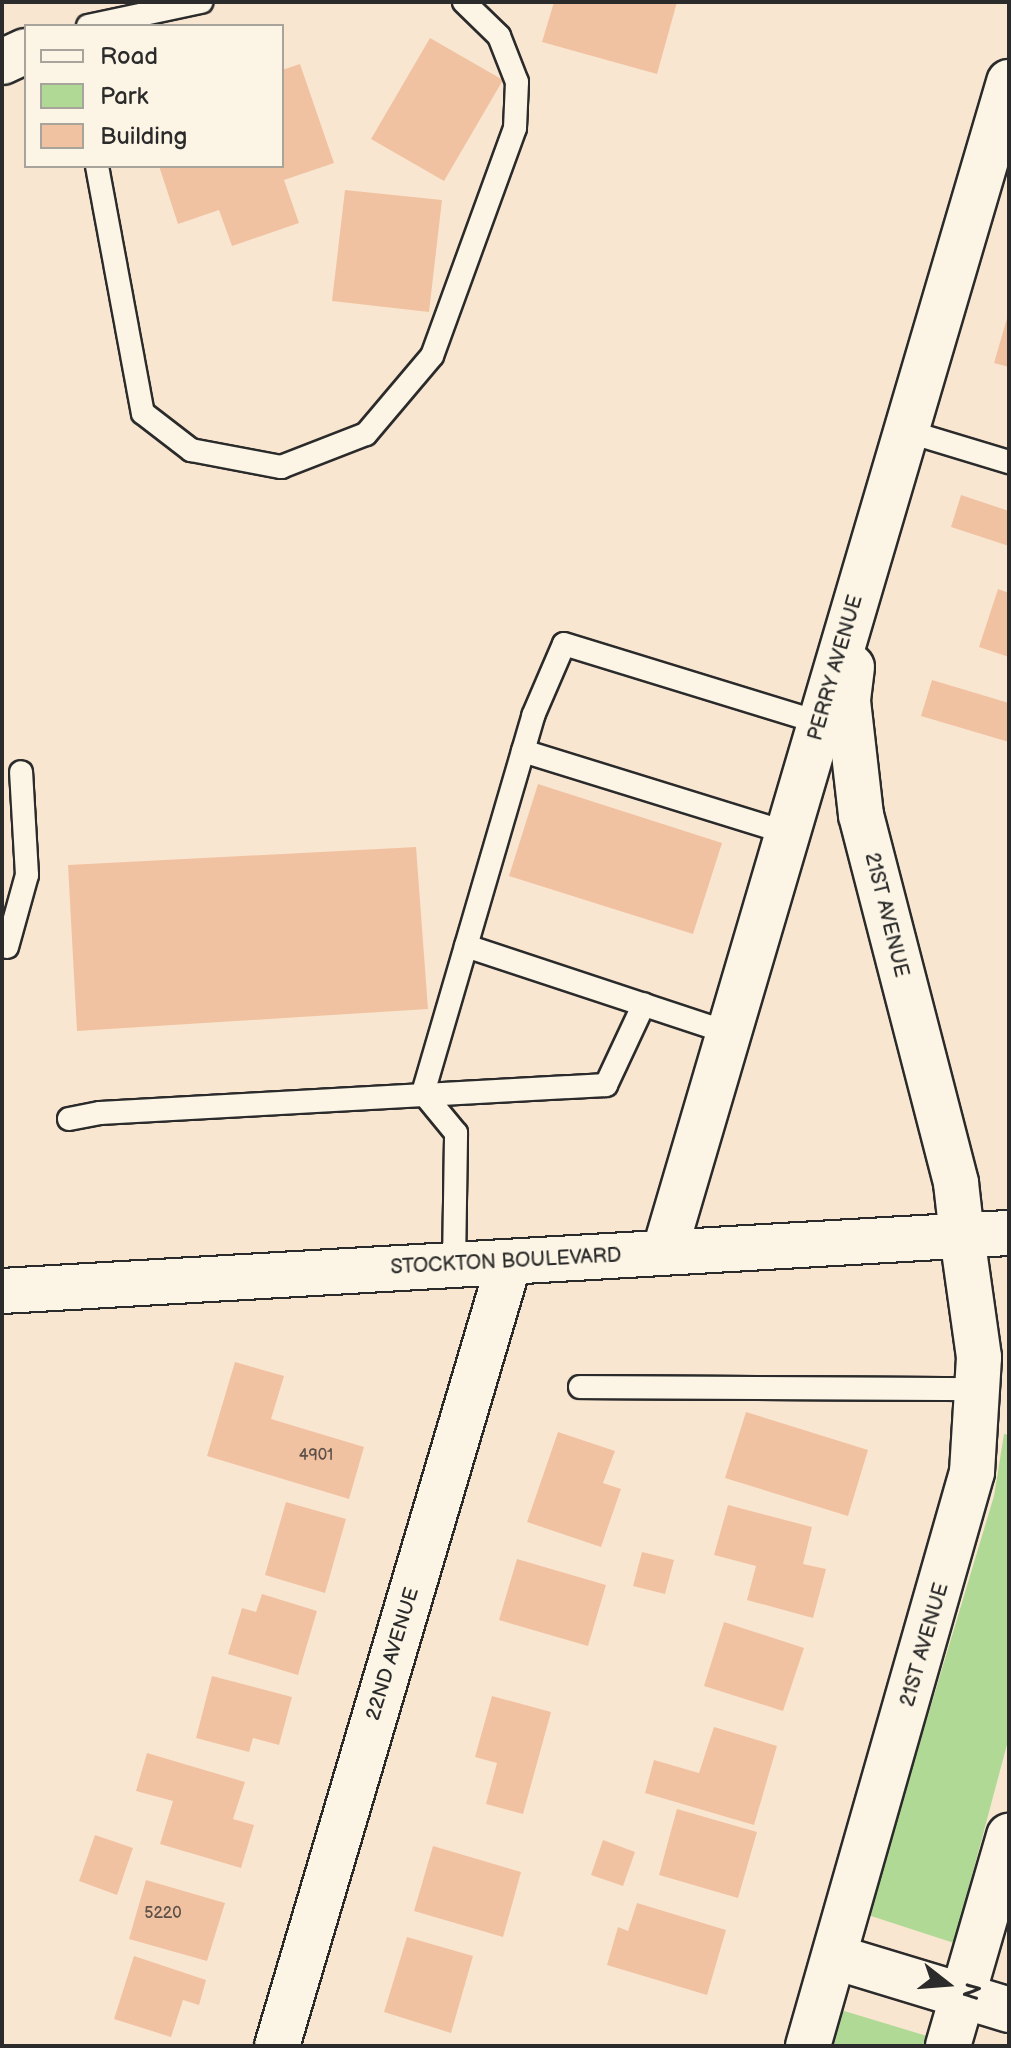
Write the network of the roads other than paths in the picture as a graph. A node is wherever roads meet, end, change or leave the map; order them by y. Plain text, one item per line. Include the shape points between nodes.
1 (201, 2) edge
2 (464, 2) edge
3 (97, 24) edge
4 (24, 52) edge
5 (2, 62) edge
6 (1009, 82) edge
7 (97, 168) edge
8 (906, 431) junction
9 (1009, 462) edge
10 (860, 589) junction
11 (820, 723) junction
12 (523, 751) junction
13 (21, 772) dead end
14 (788, 833) junction
15 (466, 946) junction
16 (7, 947) dead end
17 (644, 1004) junction
18 (729, 1033) junction
19 (423, 1093) junction
20 (69, 1119) dead end
21 (1009, 1233) edge
22 (962, 1236) junction
23 (664, 1253) junction
24 (509, 1263) junction
25 (454, 1265) junction
26 (2, 1291) edge
27 (1009, 1310) edge
28 (580, 1387) dead end
29 (980, 1389) junction
30 (1009, 1836) edge
31 (835, 1957) junction
32 (963, 1995) junction
33 (1009, 2010) edge
34 (277, 2046) edge
35 (808, 2046) edge
36 (948, 2046) edge

1 - 3 lane
2 - 7 lane via 499,36 517,82 515,128 432,356 366,434 281,467 191,450 143,413
4 - 5 street
6 - 8 street, PERRY AVENUE
8 - 9 lane
8 - 10 street, PERRY AVENUE
10 - 11 street, PERRY AVENUE
10 - 22 street, 21ST AVENUE via 848,701 861,815 956,1183
11 - 12 lane via 564,644
11 - 14 street, PERRY AVENUE
12 - 14 lane
12 - 15 lane
13 - 16 lane via 27,875
14 - 18 street, PERRY AVENUE
15 - 17 lane
15 - 19 lane
17 - 18 lane
17 - 19 lane via 606,1085
18 - 23 street, PERRY AVENUE
19 - 20 lane
19 - 25 lane via 456,1133
21 - 22 street, STOCKTON BOULEVARD
22 - 23 street, STOCKTON BOULEVARD
22 - 27 street, 21ST AVENUE
22 - 29 street, 21ST AVENUE via 975,1306
23 - 24 street, STOCKTON BOULEVARD
24 - 25 street, STOCKTON BOULEVARD
24 - 34 street, 22ND AVENUE
25 - 26 street, STOCKTON BOULEVARD
28 - 29 lane
29 - 31 street, 21ST AVENUE via 972,1472 959,1525
30 - 32 street
31 - 32 street
31 - 35 street, 21ST AVENUE
32 - 33 street
32 - 36 street

